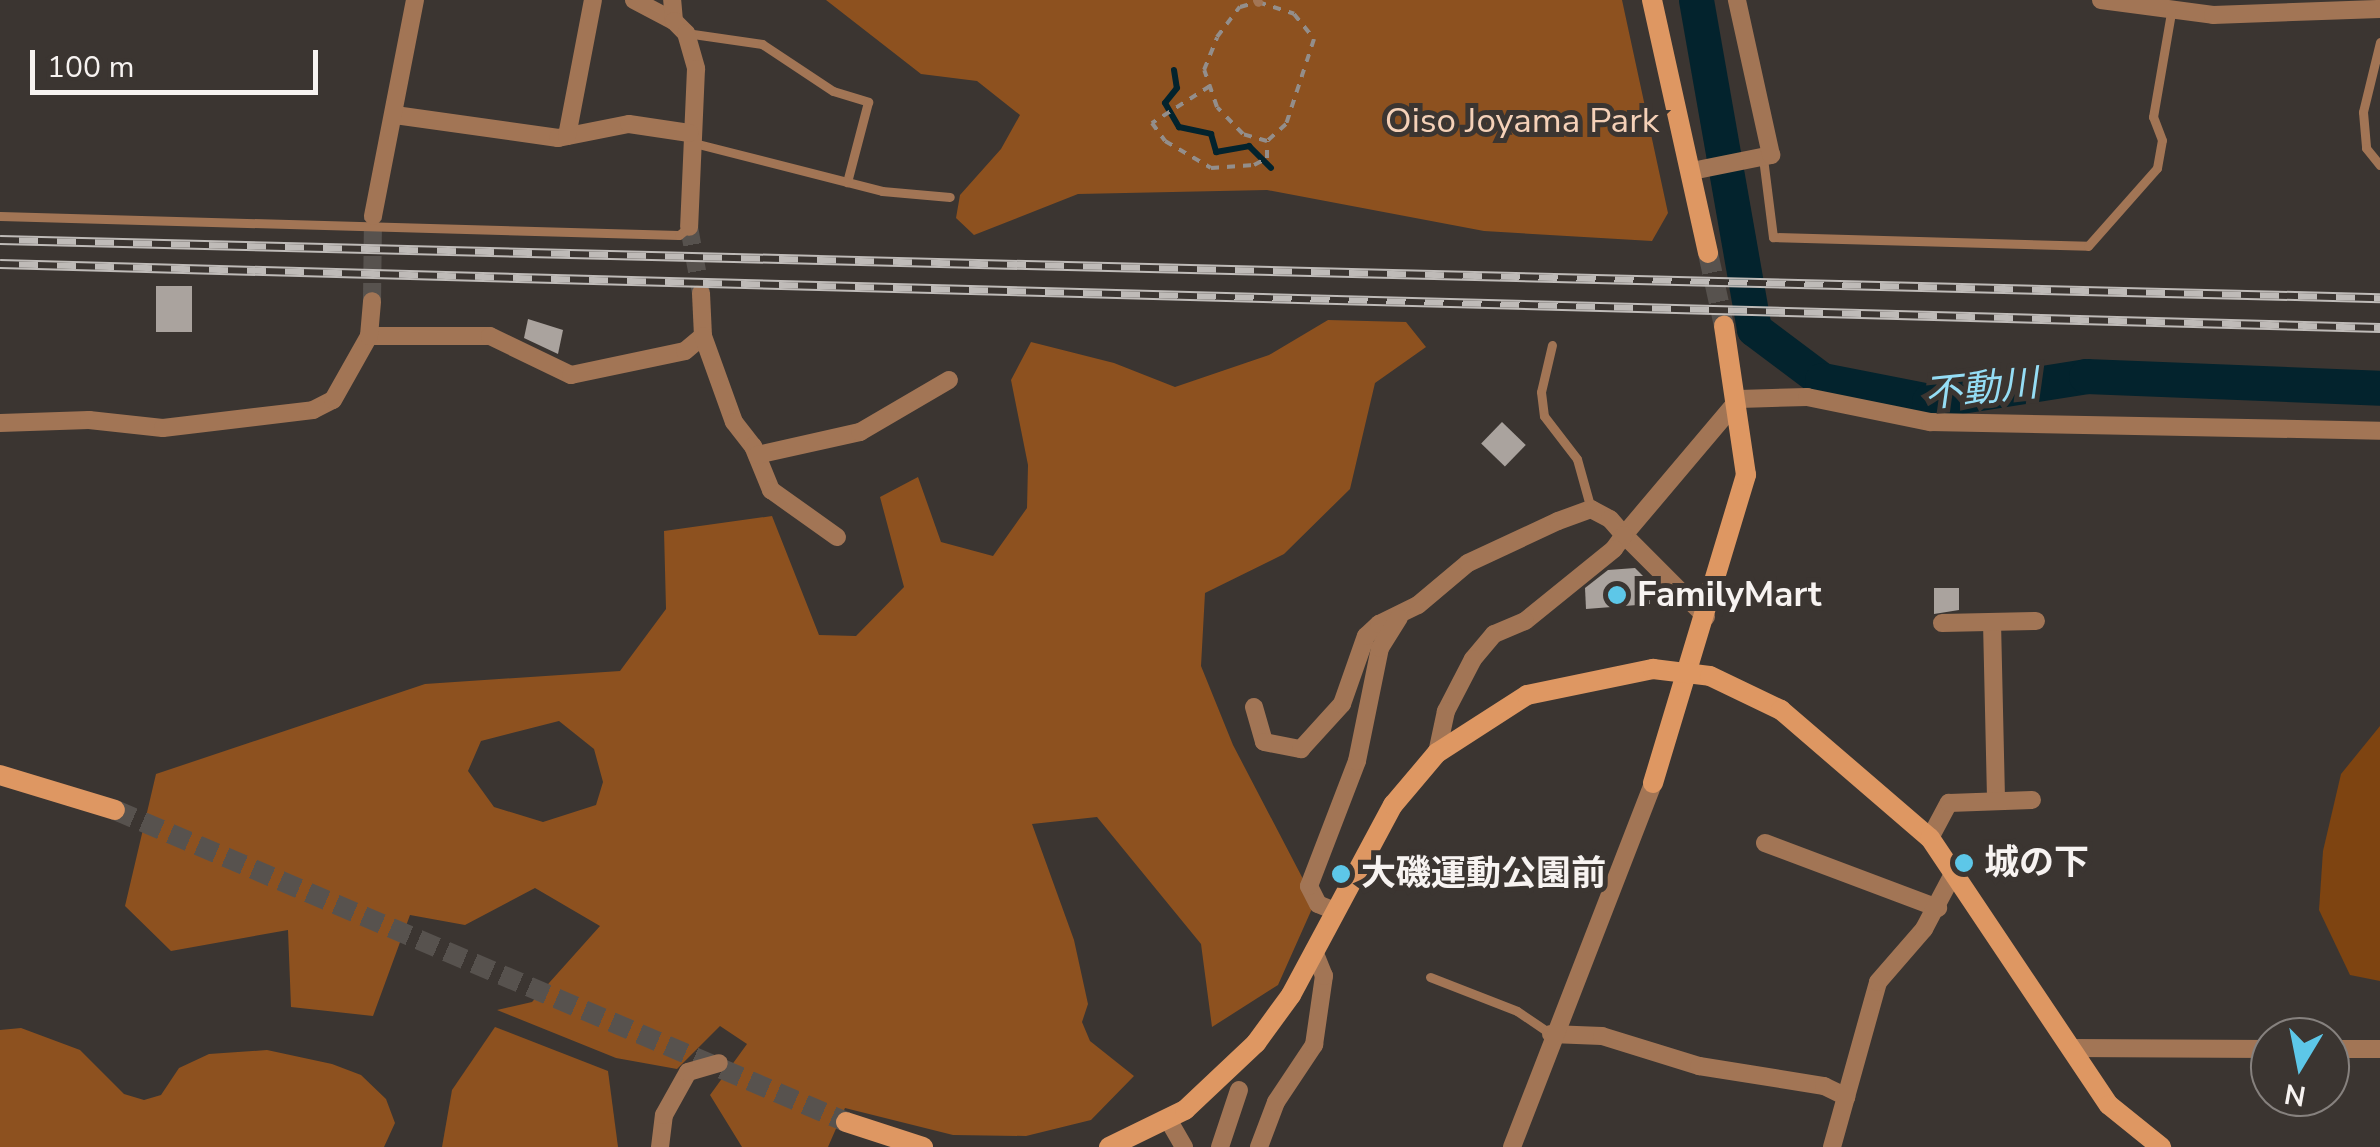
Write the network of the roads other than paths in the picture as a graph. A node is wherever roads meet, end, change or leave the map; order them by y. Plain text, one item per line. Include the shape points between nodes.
1 (416, 0) edge
2 (593, 0) edge
3 (634, 0) edge
4 (672, 0) edge
5 (1652, 0) edge
6 (1738, 0) edge
7 (2101, 0) edge
8 (2280, 6) edge
9 (2380, 9) edge
10 (2172, 13) junction
11 (680, 27) junction
12 (2380, 42) edge
13 (395, 114) junction
14 (568, 136) junction
15 (688, 137) junction
16 (1763, 157) junction
17 (2380, 165) edge
18 (1697, 170) junction
19 (847, 182) junction
20 (950, 196) dead end
21 (0, 216) edge
22 (368, 221) junction
23 (689, 226) joint
24 (1708, 253) tunnel mouth
25 (701, 293) tunnel mouth
26 (372, 301) tunnel mouth
27 (1724, 326) tunnel mouth
28 (369, 336) junction
29 (703, 336) junction
30 (1552, 346) dead end
31 (949, 380) dead end
32 (1739, 399) junction
33 (0, 423) edge
34 (2380, 432) edge
35 (757, 455) junction
36 (1592, 509) junction
37 (1624, 535) junction
38 (838, 537) dead end
39 (1399, 616) junction
40 (1706, 617) junction
41 (2036, 621) dead end
42 (1992, 622) junction
43 (1942, 623) dead end
44 (1690, 670) junction
45 (1254, 707) dead end
46 (1437, 752) junction
47 (0, 775) edge
48 (1652, 783) joint
49 (2032, 800) dead end
50 (1996, 802) junction
51 (115, 810) tunnel mouth
52 (1930, 838) junction
53 (1765, 843) dead end
54 (1954, 872) junction
55 (1938, 908) junction
56 (1335, 912) junction
57 (1314, 951) junction
58 (1430, 976) dead end
59 (1551, 1034) junction
60 (2070, 1048) junction
61 (2250, 1049) edge
62 (2350, 1049) edge
63 (2380, 1049) edge
64 (719, 1063) dead end
65 (1239, 1090) dead end
66 (1846, 1097) junction
67 (1169, 1121) junction
68 (846, 1122) tunnel mouth
69 (660, 1147) edge
70 (924, 1147) edge
71 (1109, 1147) edge
72 (1184, 1147) edge
73 (1220, 1147) edge
74 (1259, 1147) edge
75 (1512, 1147) edge
76 (1832, 1147) edge
77 (2161, 1147) edge

1 - 13 street
2 - 14 street
3 - 11 street
4 - 11 street
5 - 18 street
6 - 16 street via 1771,155
7 - 10 street
8 - 9 street
8 - 10 street
10 - 16 lane via 2153,116 2162,140 2157,168 2088,246 1774,237
11 - 15 street via 696,69
11 - 19 lane via 762,44 833,91 868,102
12 - 17 lane via 2363,112 2366,148
13 - 14 street
13 - 22 street
14 - 15 street via 629,124
15 - 19 lane
15 - 23 street
16 - 18 street
18 - 24 street
19 - 20 lane
21 - 22 lane
22 - 23 lane via 680,235
25 - 29 street
26 - 28 street
27 - 32 street
28 - 29 street via 490,336 570,375 685,351
28 - 33 street via 333,400 313,410 163,428 90,420
29 - 35 street via 734,422
30 - 36 lane via 1541,392 1544,416 1577,459
31 - 35 street via 860,432
32 - 34 street via 1807,398 1930,422
32 - 37 street
32 - 40 street via 1746,475
35 - 38 street via 770,490
36 - 37 street
36 - 39 street via 1468,563
37 - 40 street
37 - 46 street via 1550,602 1494,634 1446,711
39 - 45 street via 1366,636 1342,704 1301,749 1264,742
39 - 56 street via 1380,648 1357,761 1309,886 1318,904
40 - 44 street
41 - 42 street
42 - 43 street
42 - 50 street
44 - 46 street via 1615,673 1552,686 1500,708
44 - 48 street
44 - 52 street via 1782,710
46 - 56 street via 1392,804
47 - 51 street
48 - 59 street
49 - 50 street
50 - 52 street via 1949,802
52 - 54 street
53 - 55 street
54 - 55 street
54 - 60 street
55 - 66 street via 1878,982
56 - 57 street
57 - 67 street via 1256,1043
57 - 74 street via 1324,976 1314,1045 1276,1102
58 - 59 lane via 1517,1011
59 - 66 street via 1602,1036 1699,1066 1824,1086
59 - 75 street
60 - 61 street
60 - 77 street via 2109,1104
62 - 63 street
64 - 69 street via 688,1072 664,1115
65 - 73 street
66 - 76 street
67 - 71 street
67 - 72 street
68 - 70 street

